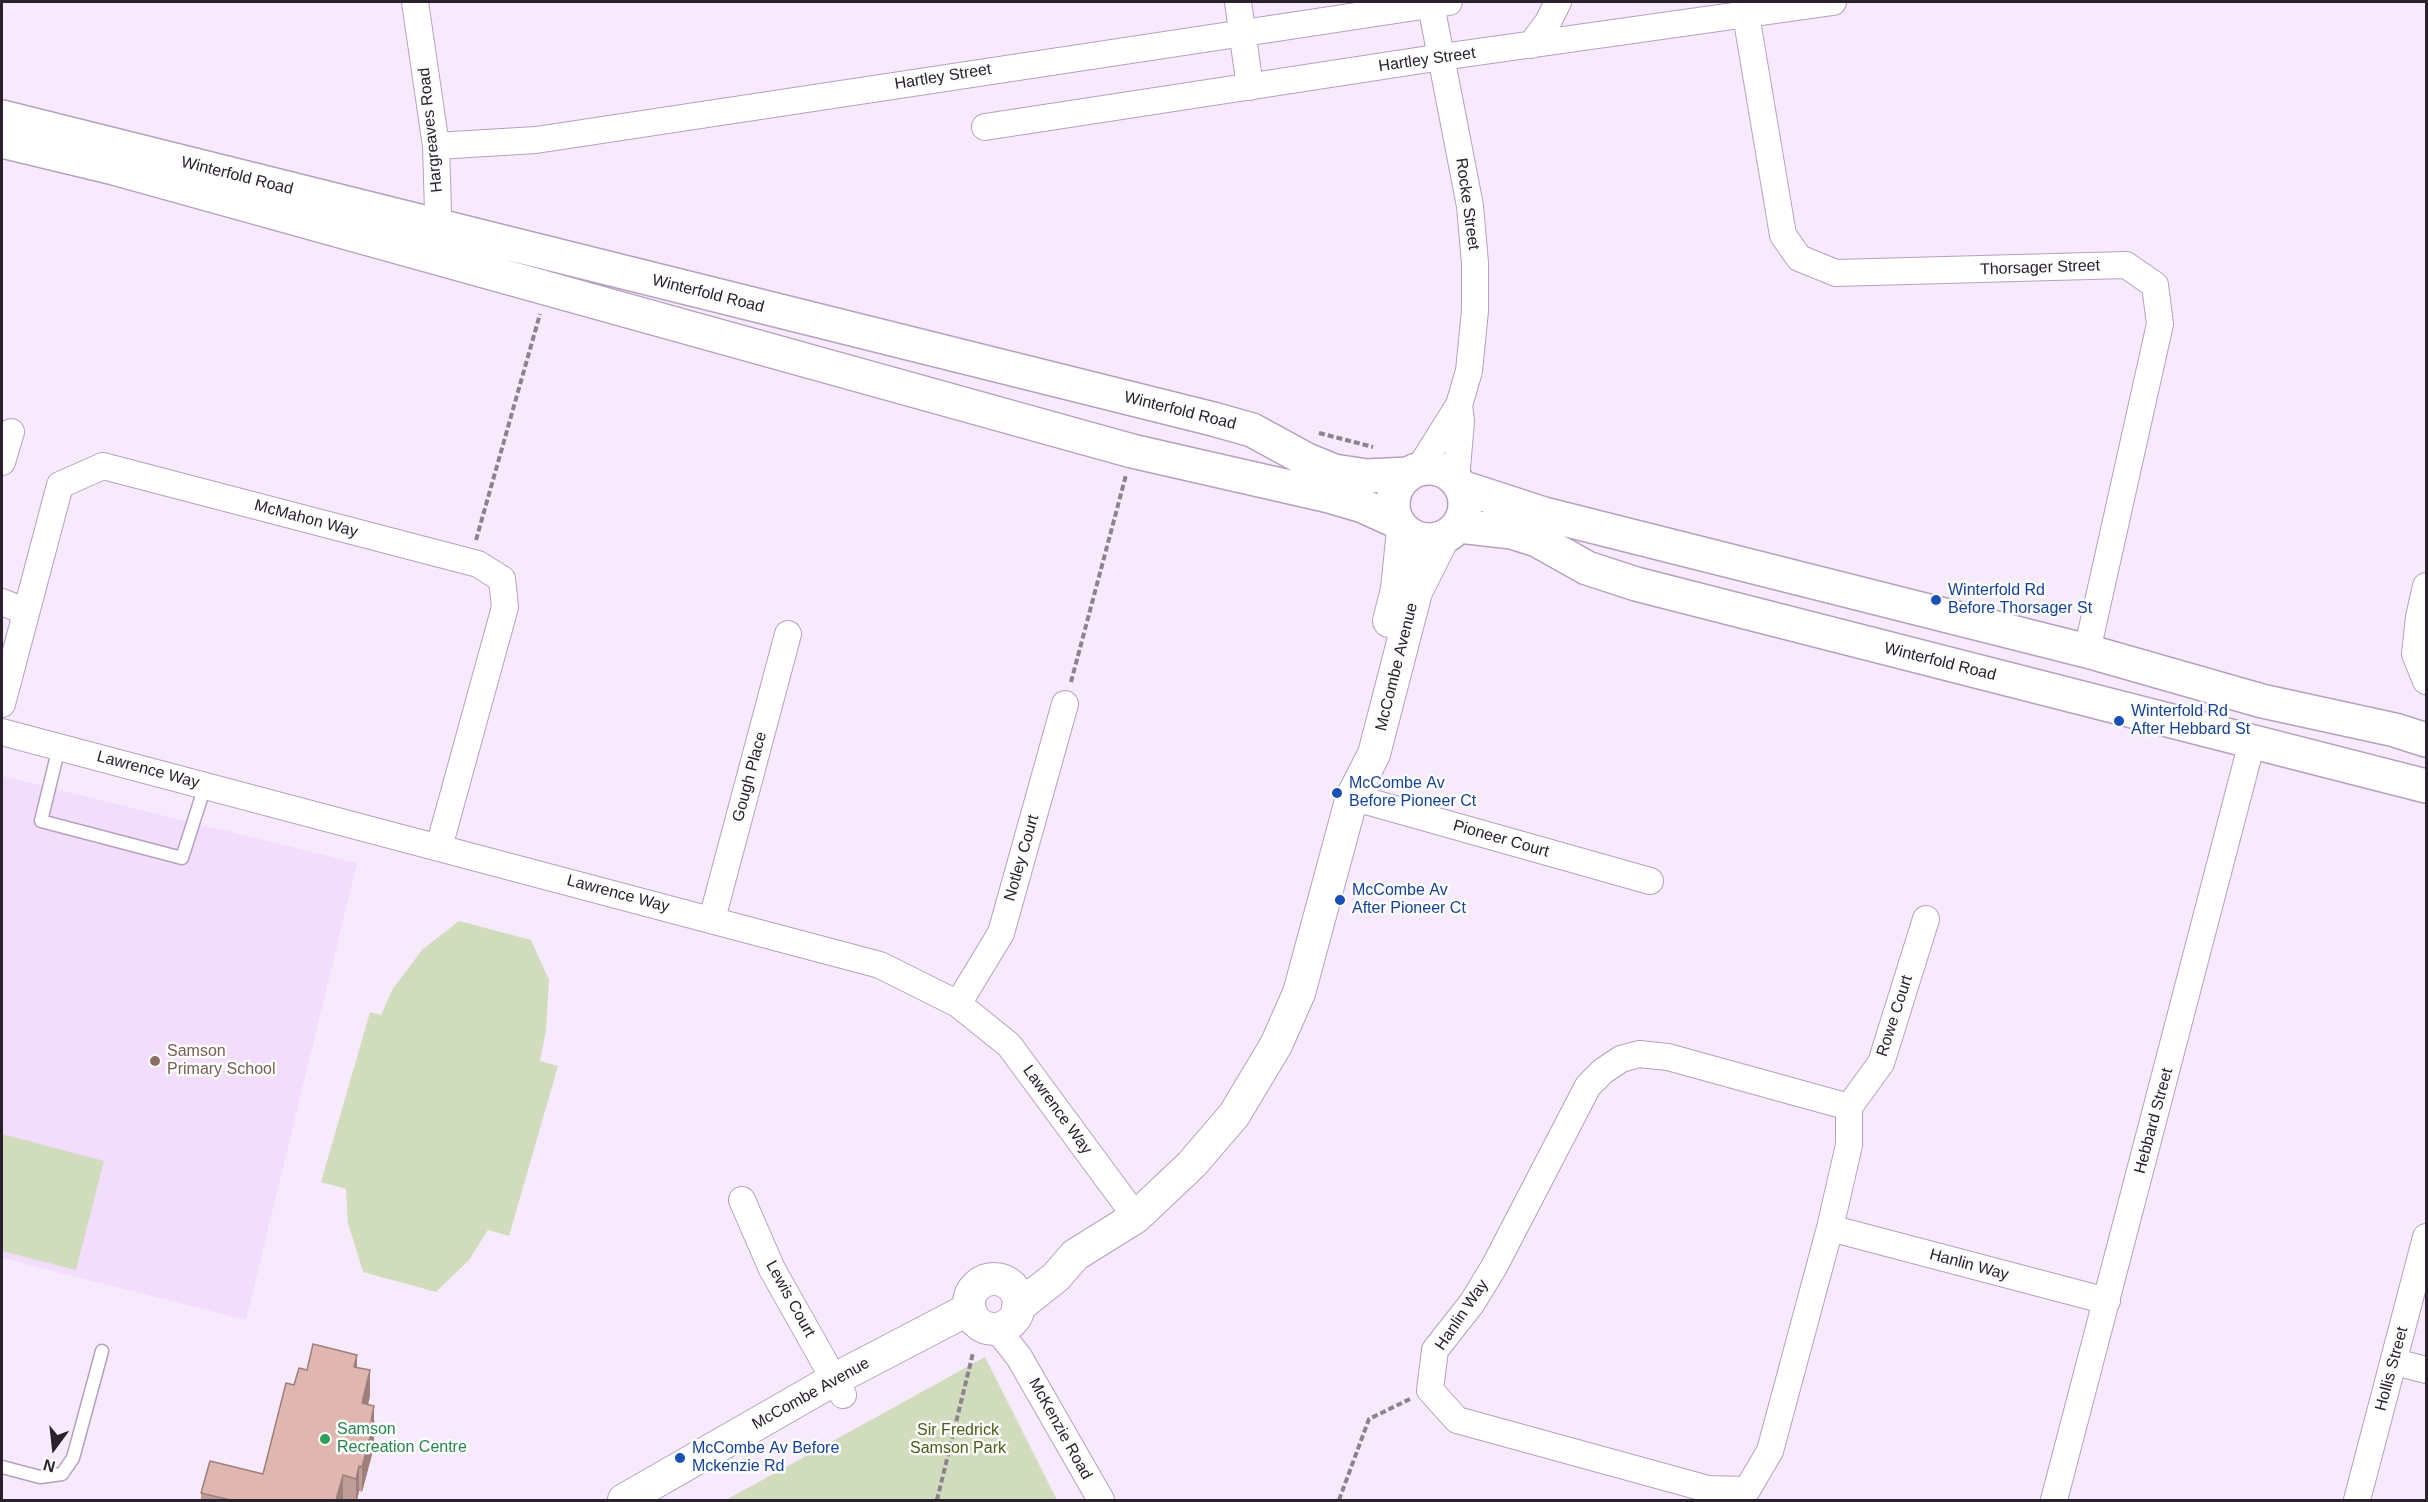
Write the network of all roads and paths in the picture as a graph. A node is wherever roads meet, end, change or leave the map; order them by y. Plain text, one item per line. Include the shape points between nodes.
1 (415, 2) edge
2 (1238, 2) edge
3 (1558, 2) edge
4 (1833, 2) edge
5 (1440, 3) edge
6 (1746, 15) junction
7 (1242, 32) junction
8 (1531, 45) junction
9 (1442, 57) junction
10 (1250, 87) junction
11 (2, 117) edge
12 (985, 127) dead end
13 (2, 141) edge
14 (436, 146) junction
15 (440, 227) junction
16 (437, 260) junction
17 (547, 290) junction
18 (1459, 405) junction
19 (11, 432) dead end
20 (1132, 451) junction
21 (2, 462) edge
22 (1414, 472) junction
23 (1458, 484) junction
24 (1400, 525) junction
25 (1451, 532) junction
26 (470, 562) junction
27 (2427, 586) edge
28 (2, 602) edge
29 (26, 612) junction
30 (788, 634) dead end
31 (2087, 651) junction
32 (2427, 681) edge
33 (2, 704) edge
34 (1065, 704) joint
35 (2, 732) edge
36 (2427, 740) edge
37 (2252, 742) junction
38 (59, 747) junction
39 (205, 786) junction
40 (2427, 786) edge
41 (1353, 797) junction
42 (439, 847) junction
43 (1650, 881) dead end
44 (712, 919) junction
45 (1926, 919) dead end
46 (958, 1004) junction
47 (1849, 1107) junction
48 (742, 1200) dead end
49 (1136, 1217) junction
50 (1830, 1228) junction
51 (2427, 1237) edge
52 (2107, 1302) junction
53 (994, 1318) junction
54 (102, 1351) dead end
55 (2395, 1362) junction
56 (2427, 1370) edge
57 (839, 1387) junction
58 (1430, 1390) junction
59 (2, 1467) edge
60 (624, 1500) edge
61 (662, 1500) edge
62 (938, 1500) edge
63 (1101, 1500) edge
64 (1339, 1500) edge
65 (2054, 1500) edge
66 (2357, 1500) edge

1 - 14 street, Hargreaves Road
2 - 7 street
3 - 8 street
4 - 6 street, Hartley Street
5 - 7 street, Hartley Street
5 - 9 street, Rocke Street
6 - 8 street, Hartley Street
6 - 31 street, Thorsager Street via 1783,235 1799,258 1836,273 2126,265 2155,285 2160,324
7 - 10 street
7 - 14 street, Hartley Street via 536,140
8 - 9 street, Hartley Street
9 - 10 street, Hartley Street
9 - 18 street, Rocke Street via 1470,206 1475,263 1474,343
10 - 12 street, Hartley Street
11 - 15 main road, Winterfold Road
13 - 16 main road, Winterfold Road via 114,168
14 - 15 street, Hargreaves Road
15 - 16 street, Hargreaves Road
15 - 22 main road, Winterfold Road via 1213,419 1252,430 1334,471 1368,476
16 - 17 main road, Winterfold Road
17 - 20 main road, Winterfold Road
17 - 26 path
18 - 22 street, Rocke Street
18 - 23 street, Rocke Street
19 - 21 street
20 - 24 main road, Winterfold Road via 1329,496 1363,506
20 - 34 path
22 - 23 main road via 1440,470
22 - 24 main road via 1401,480 1393,500
23 - 25 main road via 1465,506
23 - 31 main road via 1553,516
24 - 25 main road via 1422,540
24 - 41 street, McCombe Avenue via 1397,589 1355,748
25 - 37 main road, Winterfold Road via 1512,532 1537,540 1587,568 1636,584
25 - 41 street, McCombe Avenue via 1416,592 1374,754
26 - 29 street, McMahon Way via 103,466 60,485
26 - 42 street, McMahon Way via 502,579 505,608
27 - 32 street via 2415,654
28 - 29 street
29 - 33 street, McMahon Way
30 - 44 street, Gough Place
31 - 36 main road via 2262,701
34 - 46 street, Notley Court via 1001,933
35 - 38 street, Lawrence Way
37 - 40 main road, Winterfold Road
37 - 52 street, Hebbard Street
38 - 39 street, Lawrence Way
38 - 39 lane via 41,820 182,858
39 - 42 street, Lawrence Way
41 - 43 street, Pioneer Court
41 - 49 street, McCombe Avenue via 1299,993 1276,1045 1215,1140
42 - 44 street, Lawrence Way
44 - 46 street, Lawrence Way via 880,965
45 - 47 street, Rowe Court via 1881,1063
46 - 49 street, Lawrence Way via 1009,1045
47 - 50 street via 1849,1144
47 - 58 street, Hanlin Way via 1668,1057 1639,1054 1621,1059 1588,1086 1489,1276 1435,1350
48 - 57 street, Lewis Court via 772,1269
49 - 53 street, McCombe Avenue via 1075,1255 1048,1260
50 - 52 street, Hanlin Way
50 - 58 street via 1770,1451 1747,1490 1708,1489 1457,1420
51 - 55 street, Hollis Street
52 - 65 street, Hebbard Street
53 - 57 street, McCombe Avenue
53 - 62 path
53 - 63 street, McKenzie Road
54 - 59 lane via 73,1458 62,1474 40,1477
55 - 56 street
55 - 66 street, Hollis Street
57 - 60 street, McCombe Avenue
57 - 61 street, McCombe Avenue
58 - 64 path via 1369,1419

